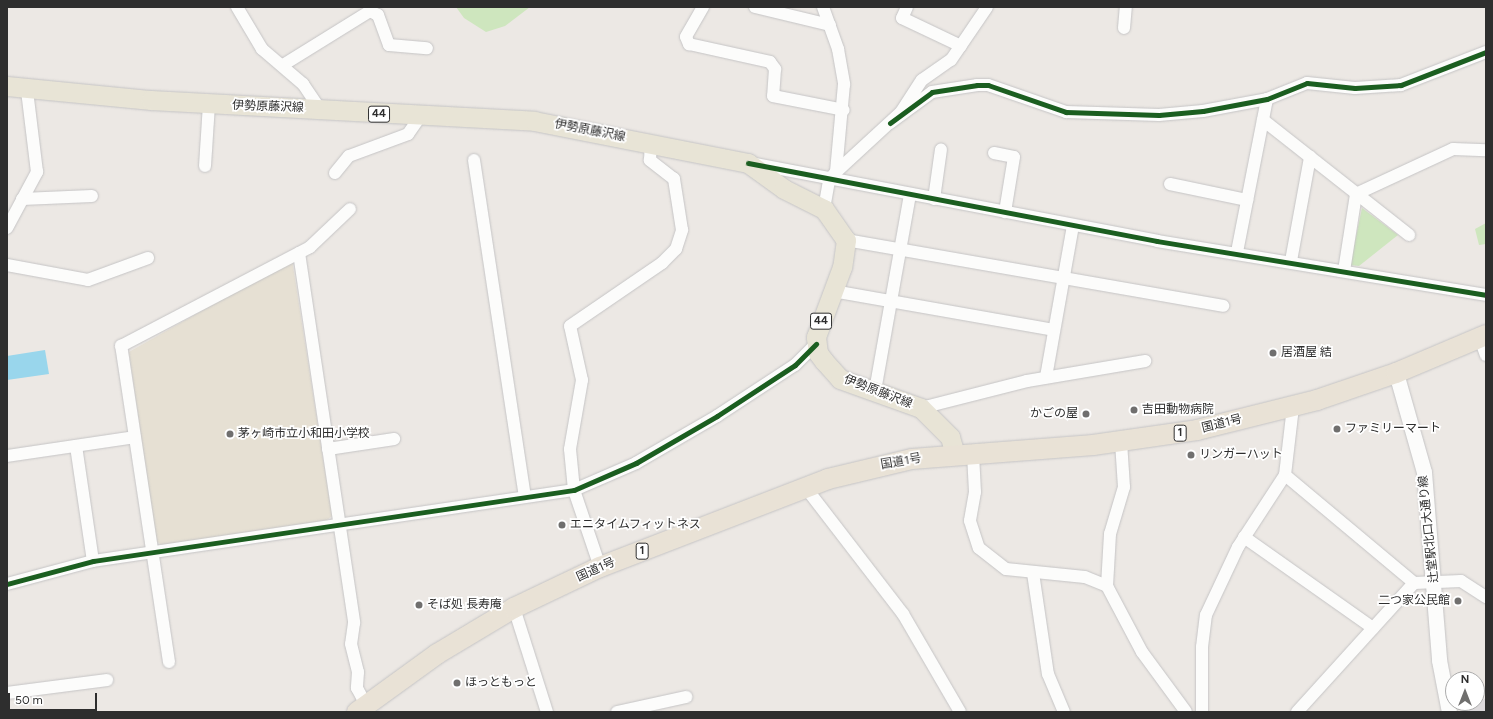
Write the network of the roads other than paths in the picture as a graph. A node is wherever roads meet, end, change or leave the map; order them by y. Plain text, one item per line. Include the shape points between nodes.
1 (237, 7) edge
2 (703, 7) edge
3 (823, 7) edge
4 (907, 7) edge
5 (987, 7) edge
6 (1126, 7) edge
7 (760, 8) edge
8 (830, 25) junction
9 (1124, 28) dead end
10 (961, 46) junction
11 (427, 48) dead end
12 (1486, 52) edge
13 (283, 65) junction
14 (7, 86) edge
15 (27, 90) junction
16 (1267, 99) junction
17 (209, 104) junction
18 (320, 109) junction
19 (844, 110) junction
20 (422, 114) junction
21 (1263, 120) junction
22 (890, 123) junction
23 (651, 143) junction
24 (942, 149) dead end
25 (1486, 150) edge
26 (994, 153) dead end
27 (1310, 157) junction
28 (474, 160) dead end
29 (748, 163) junction
30 (205, 166) dead end
31 (335, 173) dead end
32 (833, 176) junction
33 (1170, 184) dead end
34 (910, 194) junction
35 (1356, 194) junction
36 (92, 196) dead end
37 (934, 199) junction
38 (22, 200) junction
39 (1247, 200) junction
40 (350, 209) dead end
41 (824, 209) junction
42 (1006, 212) junction
43 (1074, 225) junction
44 (7, 228) edge
45 (1409, 235) dead end
46 (846, 240) junction
47 (900, 249) junction
48 (1237, 252) junction
49 (299, 253) junction
50 (148, 258) dead end
51 (1291, 261) junction
52 (7, 265) edge
53 (1344, 271) junction
54 (1064, 278) junction
55 (833, 291) junction
56 (1486, 295) edge
57 (891, 302) junction
58 (1223, 306) dead end
59 (1054, 330) junction
60 (1484, 343) edge
61 (816, 344) junction
62 (1145, 361) dead end
63 (1396, 373) junction
64 (1046, 377) junction
65 (875, 392) junction
66 (1293, 407) junction
67 (921, 408) junction
68 (135, 437) junction
69 (394, 439) dead end
70 (1121, 442) junction
71 (76, 446) junction
72 (328, 449) junction
73 (964, 454) junction
74 (7, 456) edge
75 (1285, 475) junction
76 (806, 488) junction
77 (574, 490) junction
78 (525, 496) junction
79 (339, 523) junction
80 (1244, 537) junction
81 (152, 552) junction
82 (93, 560) junction
83 (600, 567) junction
84 (1033, 573) junction
85 (1435, 582) junction
86 (1414, 583) junction
87 (7, 584) edge
88 (1107, 586) junction
89 (1486, 597) edge
90 (514, 608) junction
91 (1373, 628) junction
92 (169, 662) dead end
93 (107, 680) dead end
94 (7, 694) edge
95 (686, 697) dead end
96 (364, 710) edge
97 (547, 712) edge
98 (617, 712) edge
99 (960, 712) edge
100 (1064, 712) edge
101 (1186, 712) edge
102 (1202, 712) edge
103 (1297, 712) edge
104 (1449, 712) edge

1 - 13 street via 262,49
2 - 19 street via 686,37 689,44 770,62 775,70 773,96
3 - 8 street
4 - 10 street via 902,18
5 - 10 street
6 - 9 street
7 - 8 street
8 - 19 street via 842,66
10 - 22 street via 951,60 922,80 901,112
11 - 13 street via 389,45 378,15 370,11
12 - 16 street via 1401,85 1355,88 1307,83
13 - 18 street
14 - 15 main road, 伊勢原藤沢線 / 44
15 - 17 main road, 伊勢原藤沢線 / 44
15 - 38 street via 37,167 35,181
16 - 21 street
16 - 22 street via 1203,112 1159,116 1066,112 988,85 977,85 932,92
17 - 18 main road, 伊勢原藤沢線 / 44
17 - 30 street
18 - 20 main road, 伊勢原藤沢線 / 44
19 - 32 street
20 - 23 main road, 伊勢原藤沢線 / 44 via 534,121
20 - 31 street via 408,134 349,156
21 - 27 street
21 - 39 street
22 - 32 street
23 - 29 main road, 伊勢原藤沢線 / 44
23 - 77 street via 650,160 674,180 680,238 662,264 570,326 582,380 570,449
24 - 37 street
25 - 35 street via 1453,149
26 - 42 street via 1014,157
27 - 35 street
27 - 51 street
28 - 78 street
29 - 32 street
29 - 41 main road, 伊勢原藤沢線 / 44 via 784,189
32 - 34 street
32 - 41 street
33 - 39 street
34 - 37 street
34 - 47 street
35 - 45 street
35 - 53 street
36 - 38 street
37 - 42 street
38 - 44 street
39 - 48 street
40 - 49 street via 320,240
41 - 46 main road, 伊勢原藤沢線 / 44
42 - 43 street
43 - 48 street
43 - 54 street
46 - 47 street
46 - 55 main road, 44 via 845,254
47 - 54 street
47 - 57 street
48 - 51 street
49 - 68 street via 121,346
49 - 72 street
50 - 52 street via 88,280
51 - 53 street
53 - 56 street
54 - 58 street
54 - 59 street
55 - 57 street
55 - 61 main road, 44
57 - 59 street
57 - 65 street
59 - 64 street
60 - 63 highway, 国道1号 / 1
61 - 65 main road, 伊勢原藤沢線 / 44 via 824,361 840,379
61 - 77 street via 795,365 717,416 636,463
62 - 64 street
63 - 66 highway, 国道1号 / 1
63 - 85 street, 辻堂駅北口大通り線 via 1424,472
64 - 67 street
65 - 67 main road, 伊勢原藤沢線 / 44
66 - 70 highway, 国道1号 / 1 via 1197,430
66 - 75 street
67 - 73 main road, 伊勢原藤沢線 / 44
68 - 71 street
68 - 81 street
69 - 72 street
70 - 73 highway, 国道1号 / 1
70 - 88 street via 1124,487 1110,534
71 - 74 street
71 - 82 street
72 - 79 street
73 - 76 highway, 国道1号 / 1 via 868,468
73 - 84 street via 975,492 970,521 979,548 1006,569
75 - 80 street via 1278,490
75 - 86 street
76 - 83 highway, 国道1号 / 1
76 - 99 street via 902,614
77 - 78 street
77 - 83 street
78 - 79 street
79 - 81 street
79 - 96 street via 354,623 351,644 358,672 357,688
80 - 91 street
80 - 102 street via 1206,615 1202,647
81 - 82 street
81 - 92 street
82 - 87 street
83 - 90 highway, 国道1号 / 1
84 - 88 street via 1096,579
84 - 100 street via 1048,674
85 - 86 street
85 - 89 street via 1461,581
85 - 104 street, 辻堂駅北口大通り線 via 1439,660
86 - 91 street
88 - 101 street via 1142,652
90 - 96 highway, 国道1号 / 1 via 437,654
90 - 97 street
91 - 103 street
93 - 94 street
95 - 98 street

